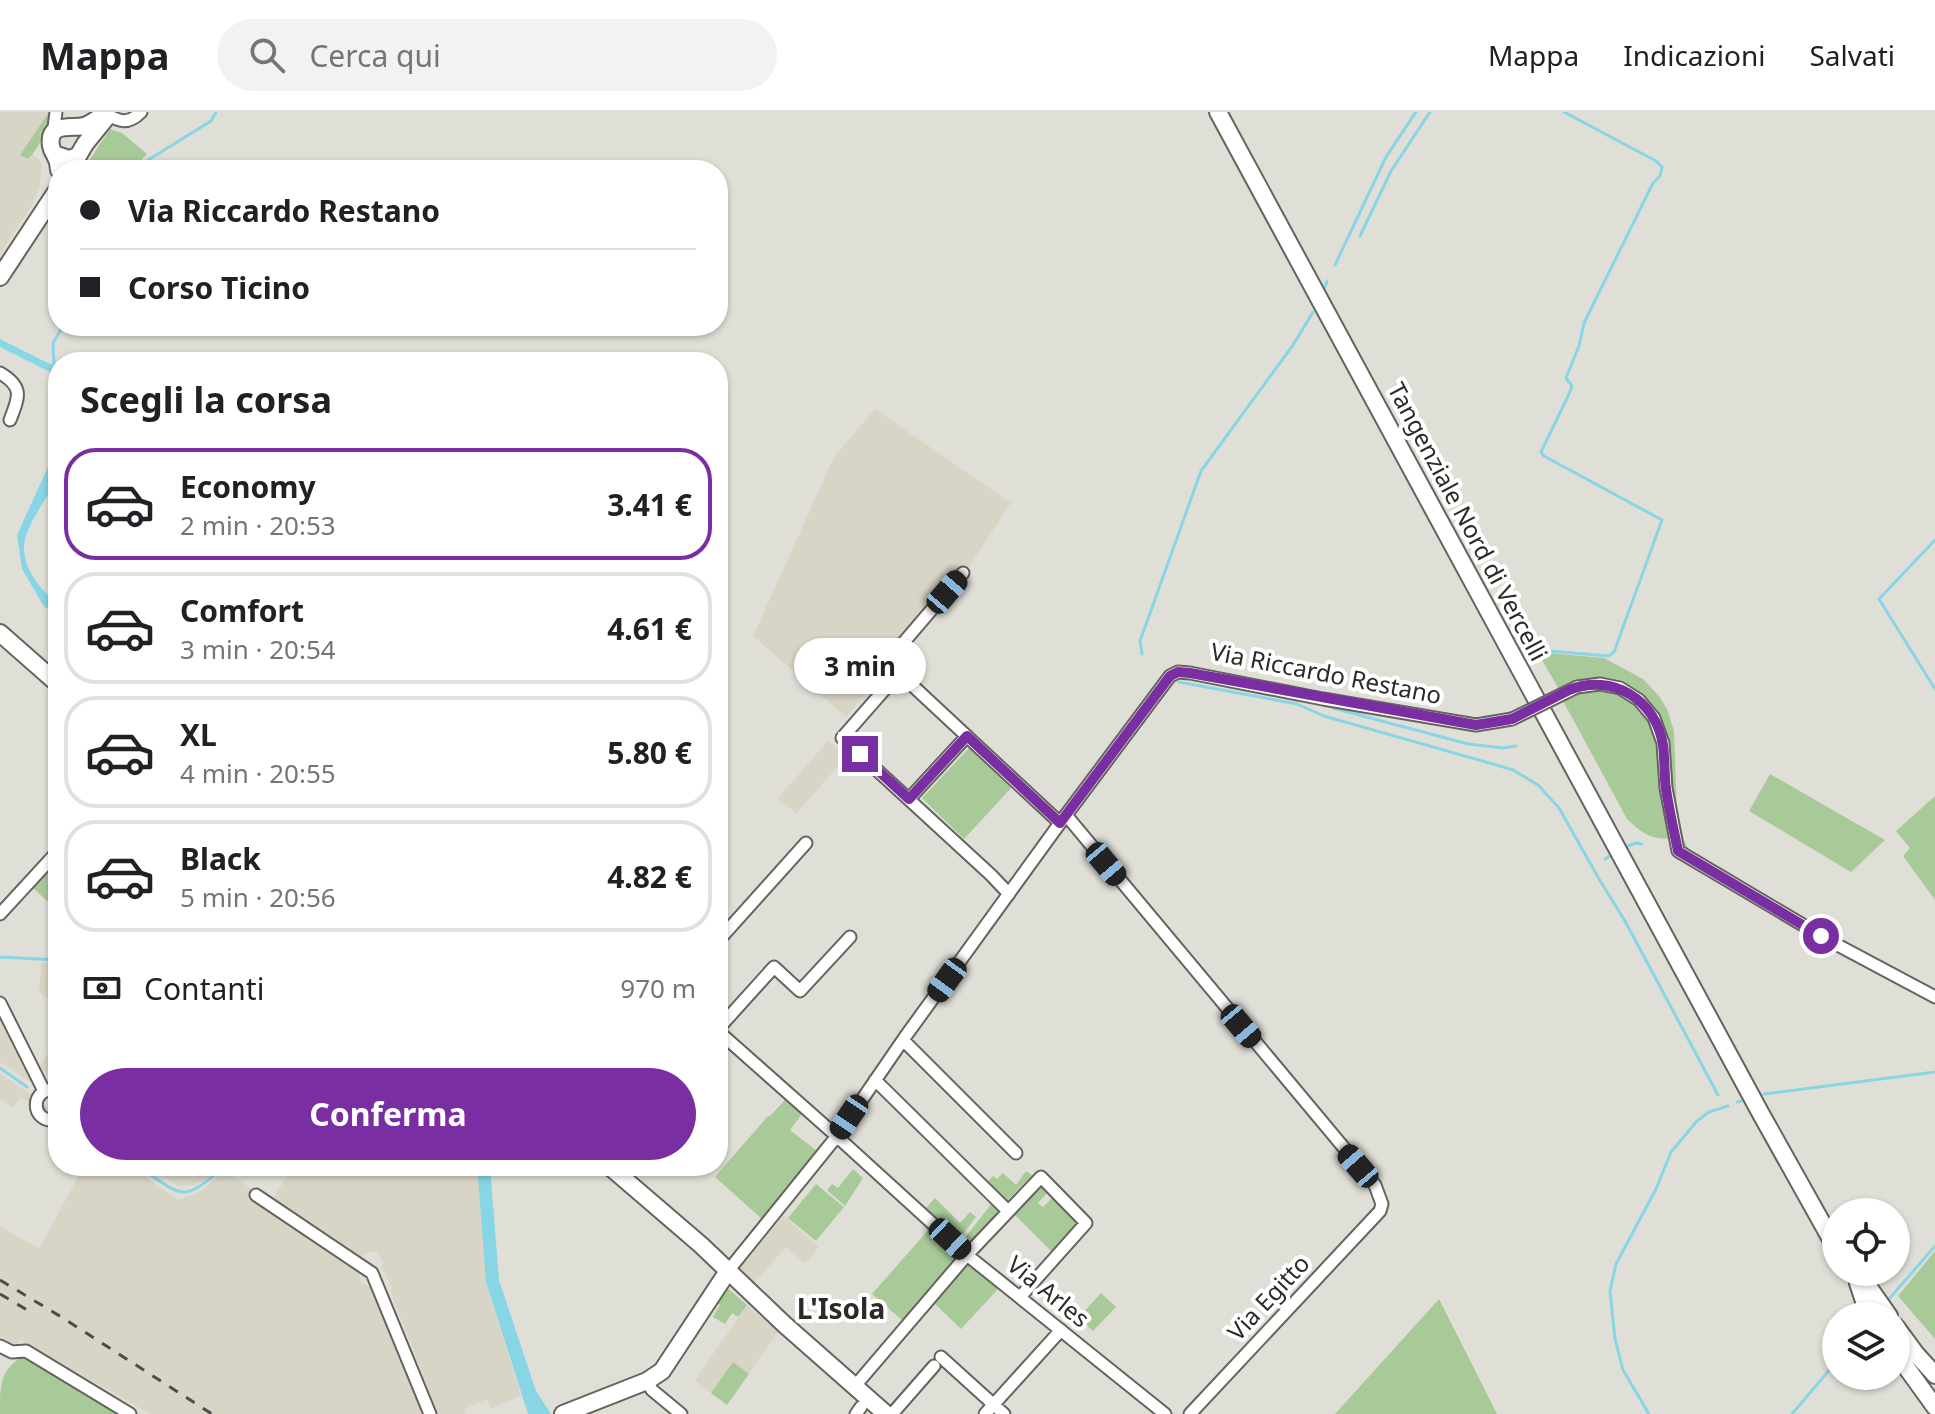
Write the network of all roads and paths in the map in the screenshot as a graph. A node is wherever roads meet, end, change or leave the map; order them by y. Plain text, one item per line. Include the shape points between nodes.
1 (141, 112) edge
2 (1218, 112) edge
3 (107, 113) edge
4 (67, 119) edge
5 (85, 144) junction
6 (63, 160) edge
7 (70, 160) edge
8 (48, 203) edge
9 (0, 277) edge
10 (0, 373) edge
11 (10, 420) dead end
12 (963, 573) dead end
13 (0, 633) edge
14 (899, 673) junction
15 (48, 675) edge
16 (967, 736) junction
17 (909, 799) junction
18 (1063, 819) junction
19 (806, 843) dead end
20 (48, 862) edge
21 (1009, 894) junction
22 (0, 914) edge
23 (728, 930) edge
24 (850, 937) dead end
25 (1935, 997) edge
26 (0, 1003) edge
27 (728, 1019) edge
28 (728, 1039) edge
29 (903, 1040) junction
30 (875, 1080) junction
31 (48, 1090) edge
32 (44, 1091) junction
33 (48, 1120) edge
34 (837, 1136) junction
35 (1016, 1153) dead end
36 (621, 1176) edge
37 (256, 1195) dead end
38 (1008, 1211) junction
39 (1822, 1223) edge
40 (967, 1255) junction
41 (728, 1271) junction
42 (1864, 1286) edge
43 (1020, 1297) junction
44 (1877, 1302) edge
45 (1061, 1330) junction
46 (0, 1346) edge
47 (1910, 1346) edge
48 (1910, 1357) edge
49 (1910, 1372) edge
50 (1935, 1375) edge
51 (647, 1381) junction
52 (855, 1386) junction
53 (1935, 1390) edge
54 (994, 1404) junction
55 (1935, 1407) edge
56 (130, 1414) edge
57 (430, 1414) edge
58 (563, 1414) edge
59 (681, 1414) edge
60 (886, 1414) edge
61 (892, 1414) edge
62 (985, 1414) edge
63 (1004, 1414) edge
64 (1165, 1414) edge
65 (1190, 1414) edge

1 - 3 street via 131,121
2 - 39 main road, Tangenziale Nord di Vercelli
3 - 4 main road via 92,123
3 - 5 main road
4 - 5 main road
4 - 6 main road via 51,146
5 - 7 main road
8 - 9 main road
10 - 11 street via 17,388
12 - 14 street via 898,649 893,665
13 - 15 main road
14 - 16 street
14 - 17 street via 842,738
16 - 17 street
16 - 18 street
17 - 21 street
18 - 21 street, Via Riccardo Restano
18 - 25 street, Via Riccardo Restano, bridge via 1178,672 1476,725 1512,719 1577,687 1620,688 1654,718 1663,743 1678,851
18 - 65 street, Via Egitto via 1375,1185 1382,1204
19 - 23 street
20 - 22 street
21 - 29 street, Via Riccardo Restano
24 - 27 street via 800,991 774,967
26 - 32 street
28 - 34 street, Via Arles
29 - 30 street, Via Riccardo Restano
29 - 35 street
30 - 34 street, Via Riccardo Restano
30 - 38 street
31 - 32 street
32 - 33 street via 37,1111
34 - 40 street, Via Arles
34 - 41 street, Via Riccardo Restano
36 - 41 main road
37 - 57 street via 372,1273
38 - 40 street
38 - 43 street via 1041,1177 1086,1223
40 - 43 street, Via Arles
40 - 52 street
41 - 51 main road, Via Riccardo Restano via 671,1360
41 - 52 main road
42 - 44 main road
43 - 45 street, Via Arles
45 - 54 street
45 - 64 street, Via Arles
46 - 56 street via 26,1351
47 - 50 main road
48 - 53 main road
49 - 55 main road
51 - 58 main road, Via Riccardo Restano
51 - 59 street
52 - 60 main road
54 - 61 street via 938,1362
54 - 62 street
54 - 63 street

